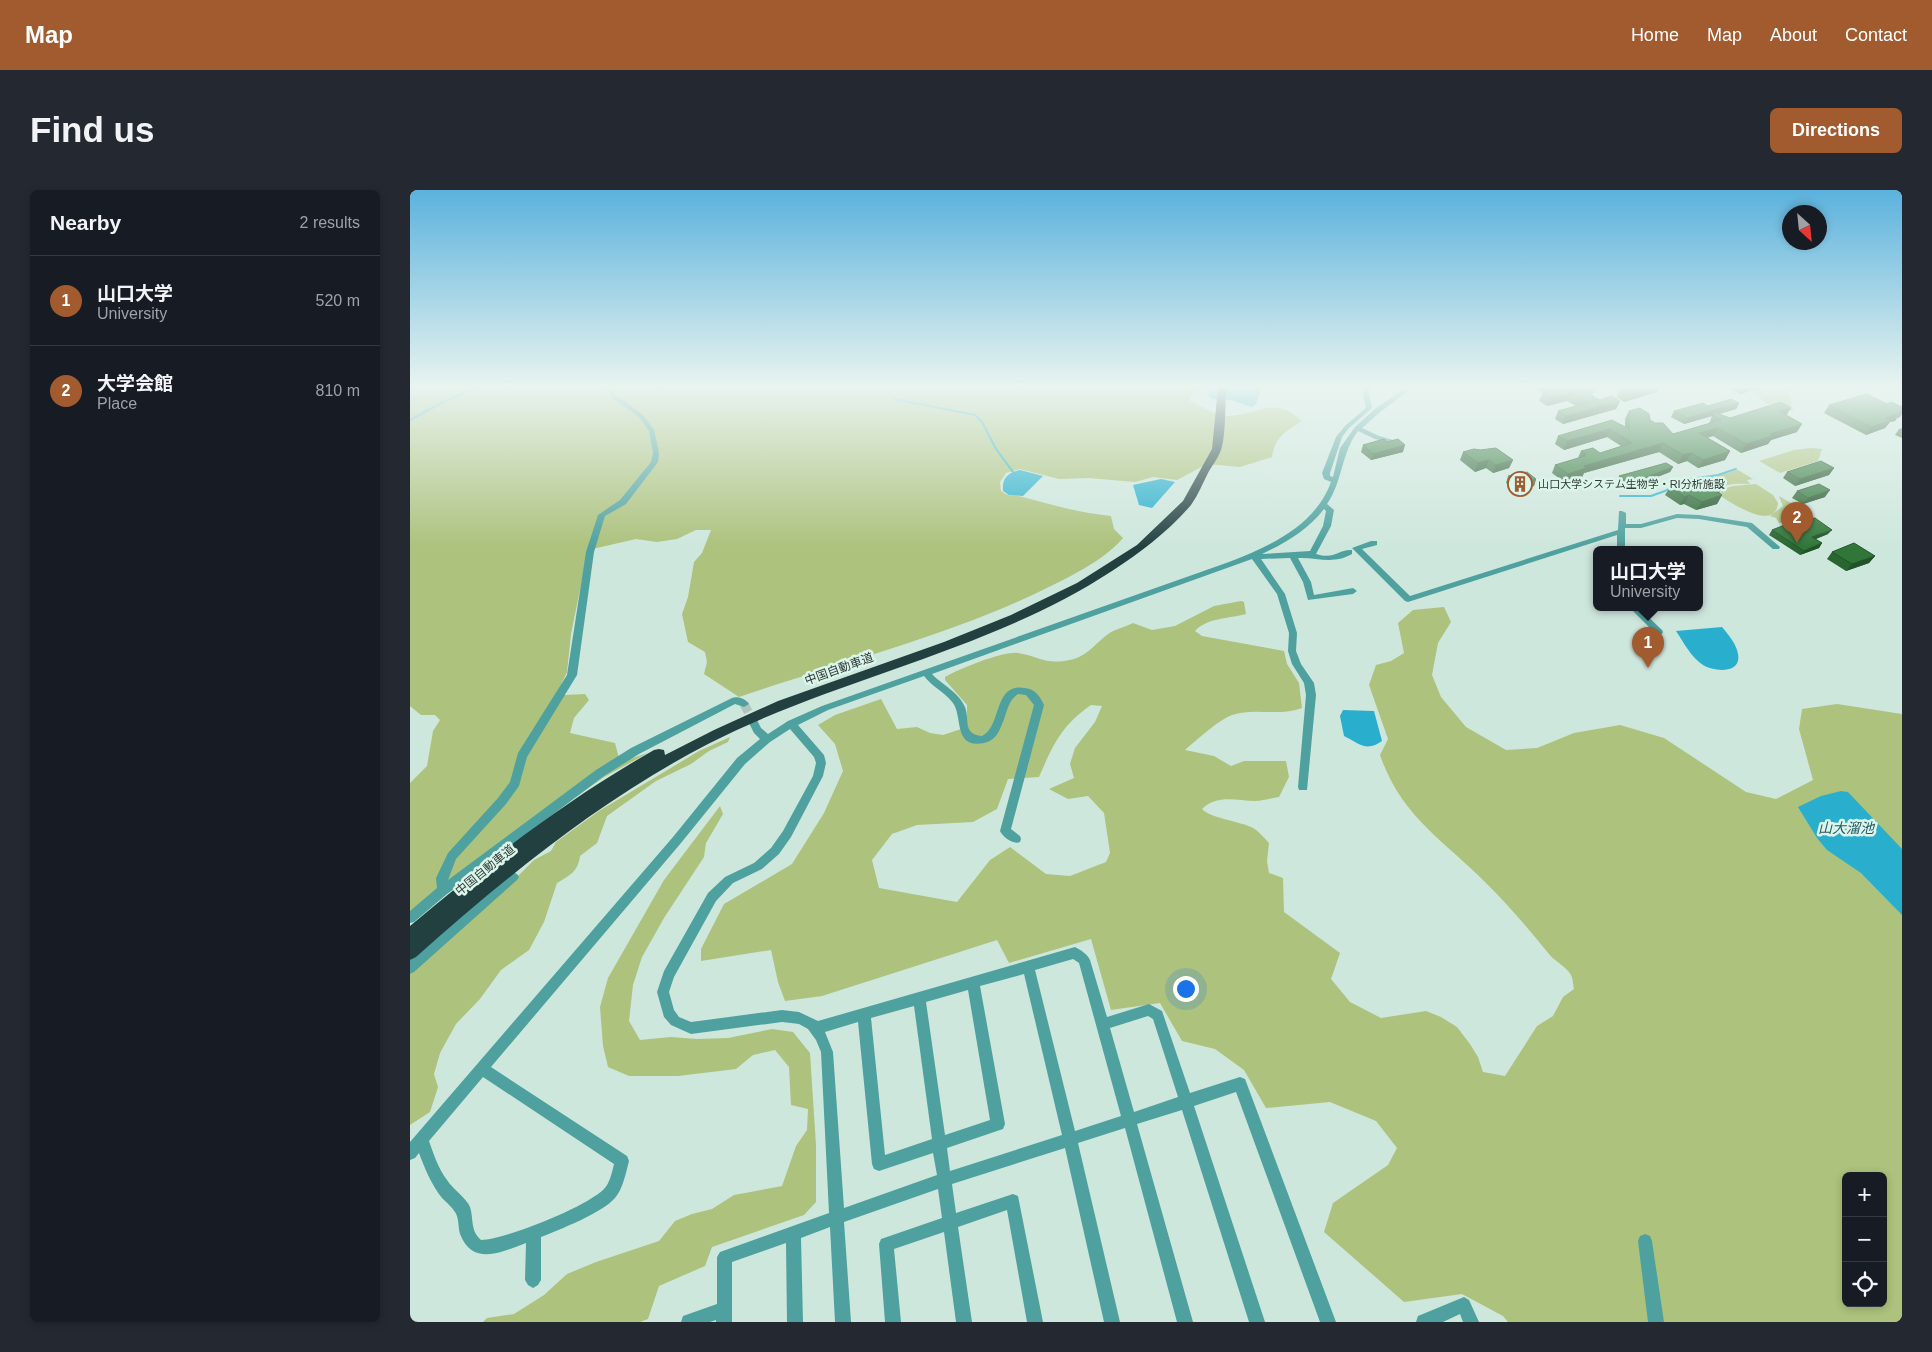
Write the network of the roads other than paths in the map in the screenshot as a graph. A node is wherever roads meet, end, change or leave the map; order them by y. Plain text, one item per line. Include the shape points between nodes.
1 (654, 441) edge
2 (1210, 441) edge
3 (1219, 441) edge
4 (1338, 441) edge
5 (1348, 441) edge
6 (1335, 481) junction
7 (1323, 505) junction
8 (1622, 513) dead end
9 (1622, 529) junction
10 (1374, 543) dead end
11 (1621, 546) edge
12 (1776, 547) dead end
13 (1349, 552) dead end
14 (1310, 554) junction
15 (1255, 556) junction
16 (1293, 556) junction
17 (1354, 591) dead end
18 (1637, 611) edge
19 (1659, 632) dead end
20 (926, 672) junction
21 (744, 704) dead end
22 (754, 723) tunnel mouth
23 (791, 724) junction
24 (767, 738) junction
25 (1303, 787) dead end
26 (1016, 840) dead end
27 (513, 877) dead end
28 (442, 890) junction
29 (410, 918) edge
30 (410, 936) edge
31 (410, 952) edge
32 (1028, 967) junction
33 (410, 968) edge
34 (973, 983) junction
35 (919, 998) junction
36 (864, 1014) junction
37 (1103, 1024) junction
38 (816, 1028) junction
39 (482, 1069) junction
40 (1185, 1102) junction
41 (1129, 1120) junction
42 (422, 1138) junction
43 (1070, 1138) junction
44 (939, 1143) junction
45 (410, 1153) edge
46 (944, 1180) junction
47 (837, 1216) junction
48 (950, 1222) junction
49 (534, 1232) junction
50 (793, 1232) junction
51 (1645, 1241) dead end
52 (533, 1280) dead end
53 (724, 1315) edge
54 (689, 1322) edge
55 (795, 1322) edge
56 (843, 1322) edge
57 (893, 1322) edge
58 (964, 1322) edge
59 (1035, 1322) edge
60 (1112, 1322) edge
61 (1185, 1322) edge
62 (1257, 1322) edge
63 (1328, 1322) edge
64 (1424, 1322) edge
65 (1471, 1322) edge
66 (1656, 1322) edge

1 - 28 street via 654,462 623,502 602,514 592,545 572,675 522,756 515,783 452,856 442,878
2 - 30 highway, 中国自動車道 via 1187,488 1147,530 1110,559 1066,586 1015,610 782,695 698,733 648,760 563,814 510,853
3 - 31 highway, 中国自動車道 via 1211,464 1196,489 1157,533 1117,564 1021,617 786,703 656,767 558,830
4 - 6 street via 1326,473
5 - 6 street
6 - 7 street
7 - 14 street via 1330,510 1327,526
7 - 15 street via 1292,535
8 - 9 street
9 - 10 street via 1408,599 1356,548
9 - 11 street
9 - 12 street via 1677,516 1699,517 1748,526
13 - 14 street via 1330,559
14 - 16 street
15 - 16 street
15 - 20 street
15 - 25 street via 1282,594 1292,633 1292,651 1309,683 1311,695
16 - 17 street via 1307,582 1311,598
18 - 19 street
20 - 23 street via 825,708
20 - 26 street via 953,696 960,706 963,728 974,739 982,740 996,730 1007,698 1014,692 1032,692 1037,697 1039,705 1005,831
21 - 28 street via 735,700 634,751
22 - 24 street
23 - 24 street
23 - 38 street via 819,755 818,776 775,851 758,866 729,880 712,897 668,975 663,992 668,1013 675,1021 691,1028 782,1016 795,1016
24 - 39 street via 741,761
27 - 33 street
28 - 29 street
32 - 34 street
32 - 37 street via 1075,953 1084,960
32 - 43 street
34 - 35 street
34 - 44 street via 998,1124
35 - 36 street
35 - 44 street
36 - 38 street
36 - 44 street via 879,1164
37 - 40 street via 1150,1010 1158,1015
37 - 41 street
38 - 47 street via 827,1052
39 - 42 street
39 - 49 street via 622,1161 612,1192 602,1201
40 - 41 street
40 - 62 street
40 - 63 street via 1240,1084
41 - 43 street
41 - 61 street
42 - 45 street
42 - 49 street via 434,1174 446,1193 463,1209 464,1225 470,1240 482,1248
43 - 46 street
43 - 60 street
44 - 46 street
46 - 47 street
46 - 48 street
47 - 50 street
47 - 56 street
48 - 57 street via 886,1244
48 - 58 street
48 - 59 street via 1014,1201
49 - 52 street
50 - 53 street via 725,1257
50 - 55 street
51 - 66 street
53 - 54 street
64 - 65 street via 1464,1305

